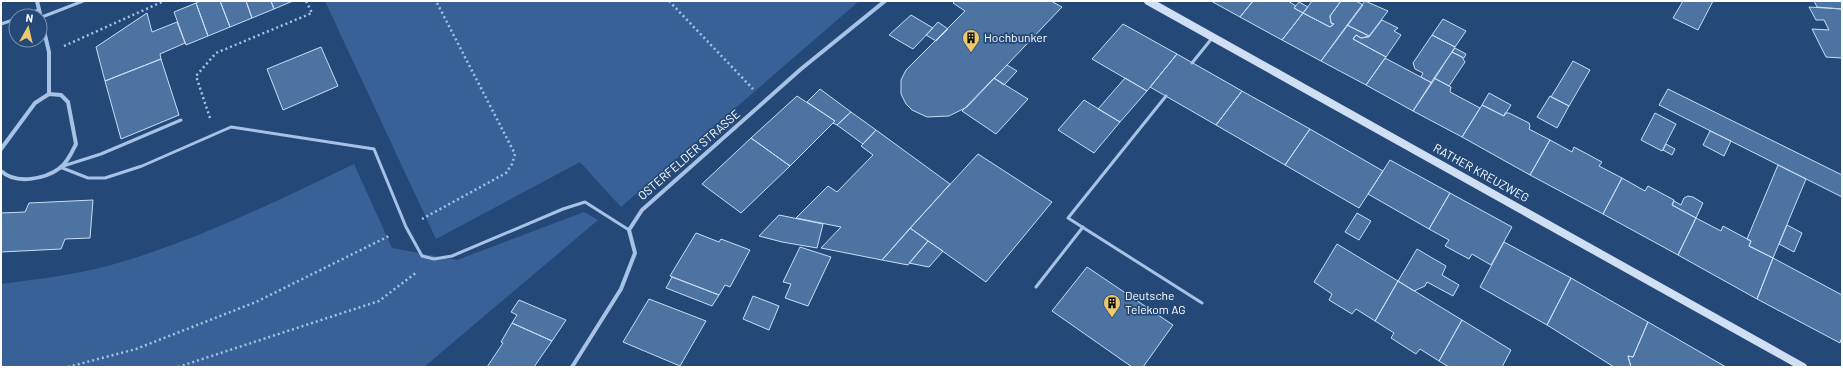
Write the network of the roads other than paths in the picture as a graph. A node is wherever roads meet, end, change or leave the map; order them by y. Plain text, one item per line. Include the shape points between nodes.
1 (83, 1) edge
2 (884, 1) edge
3 (1148, 1) edge
4 (48, 15) edge
5 (1213, 37) junction
6 (48, 47) edge
7 (1192, 63) dead end
8 (49, 94) junction
9 (1166, 96) dead end
10 (181, 120) dead end
11 (1, 149) edge
12 (142, 166) junction
13 (60, 167) junction
14 (146, 170) dead end
15 (2, 173) edge
16 (1083, 227) junction
17 (629, 230) junction
18 (1036, 286) dead end
19 (1202, 303) dead end
20 (1788, 363) edge
21 (572, 367) edge
22 (1803, 367) edge

1 - 4 lane
2 - 17 street, OSTERFELDER STRASSE via 721,139 642,210
3 - 5 main road, RATHER KREUZWEG
5 - 7 lane
5 - 20 main road, RATHER KREUZWEG
6 - 8 street
8 - 11 street via 35,103
8 - 13 street via 61,95 68,102 76,139 72,152
9 - 16 lane via 1068,218
10 - 13 lane via 100,154
12 - 13 lane via 105,178 88,178
12 - 14 lane
12 - 17 lane via 231,127 374,149 406,227 422,256 434,259 452,256 585,202
13 - 15 street via 49,174 28,179 9,177
16 - 18 lane
16 - 19 lane
17 - 21 street via 635,252 621,289
20 - 22 main road, RATHER KREUZWEG

